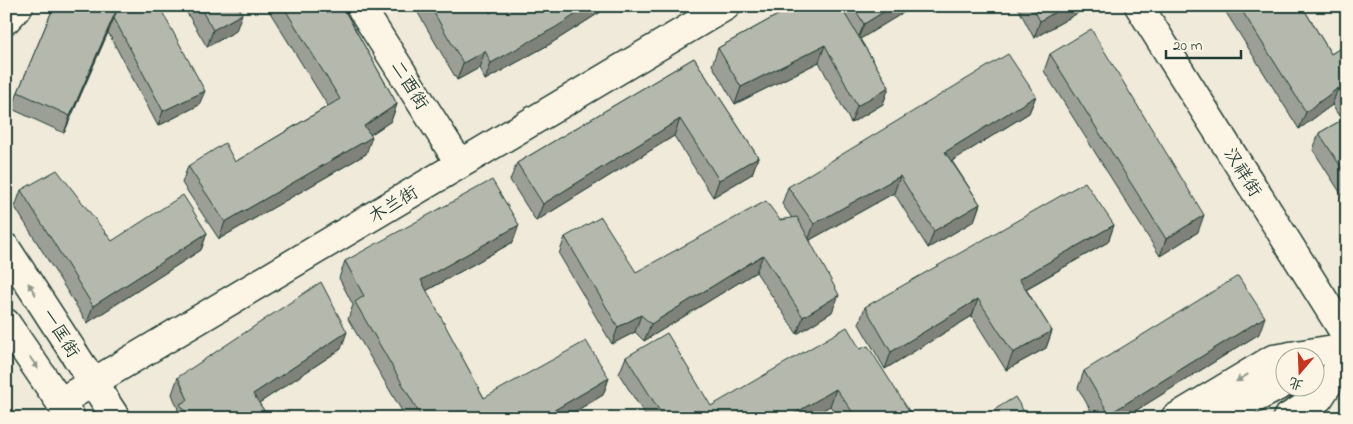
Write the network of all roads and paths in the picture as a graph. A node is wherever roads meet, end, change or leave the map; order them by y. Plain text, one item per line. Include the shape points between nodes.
1 (18, 6) edge
2 (360, 6) edge
3 (726, 6) edge
4 (1139, 6) edge
5 (6, 20) edge
6 (460, 164) junction
7 (6, 248) edge
8 (6, 323) edge
9 (1347, 338) edge
10 (1347, 349) edge
11 (1326, 352) edge
12 (1347, 354) edge
13 (1276, 359) edge
14 (1326, 361) edge
15 (1326, 363) edge
16 (92, 383) junction
17 (1276, 387) edge
18 (1276, 396) edge
19 (65, 410) edge
20 (116, 418) edge
21 (1175, 418) edge
22 (1218, 418) edge
23 (1243, 418) edge
24 (1288, 418) edge

1 - 5 street
2 - 6 street, 二酉街
3 - 6 street, 木兰街
4 - 9 street, 汉祥街
6 - 16 street, 木兰街
16 -> 7 street, 一匡街
8 -> 19 street
10 - 11 street
10 - 14 street
10 - 15 street
12 - 24 street via 1319,398
13 -> 21 street
16 - 19 street, 木兰街
16 - 20 street, 一匡街
17 - 22 street
18 - 23 street

